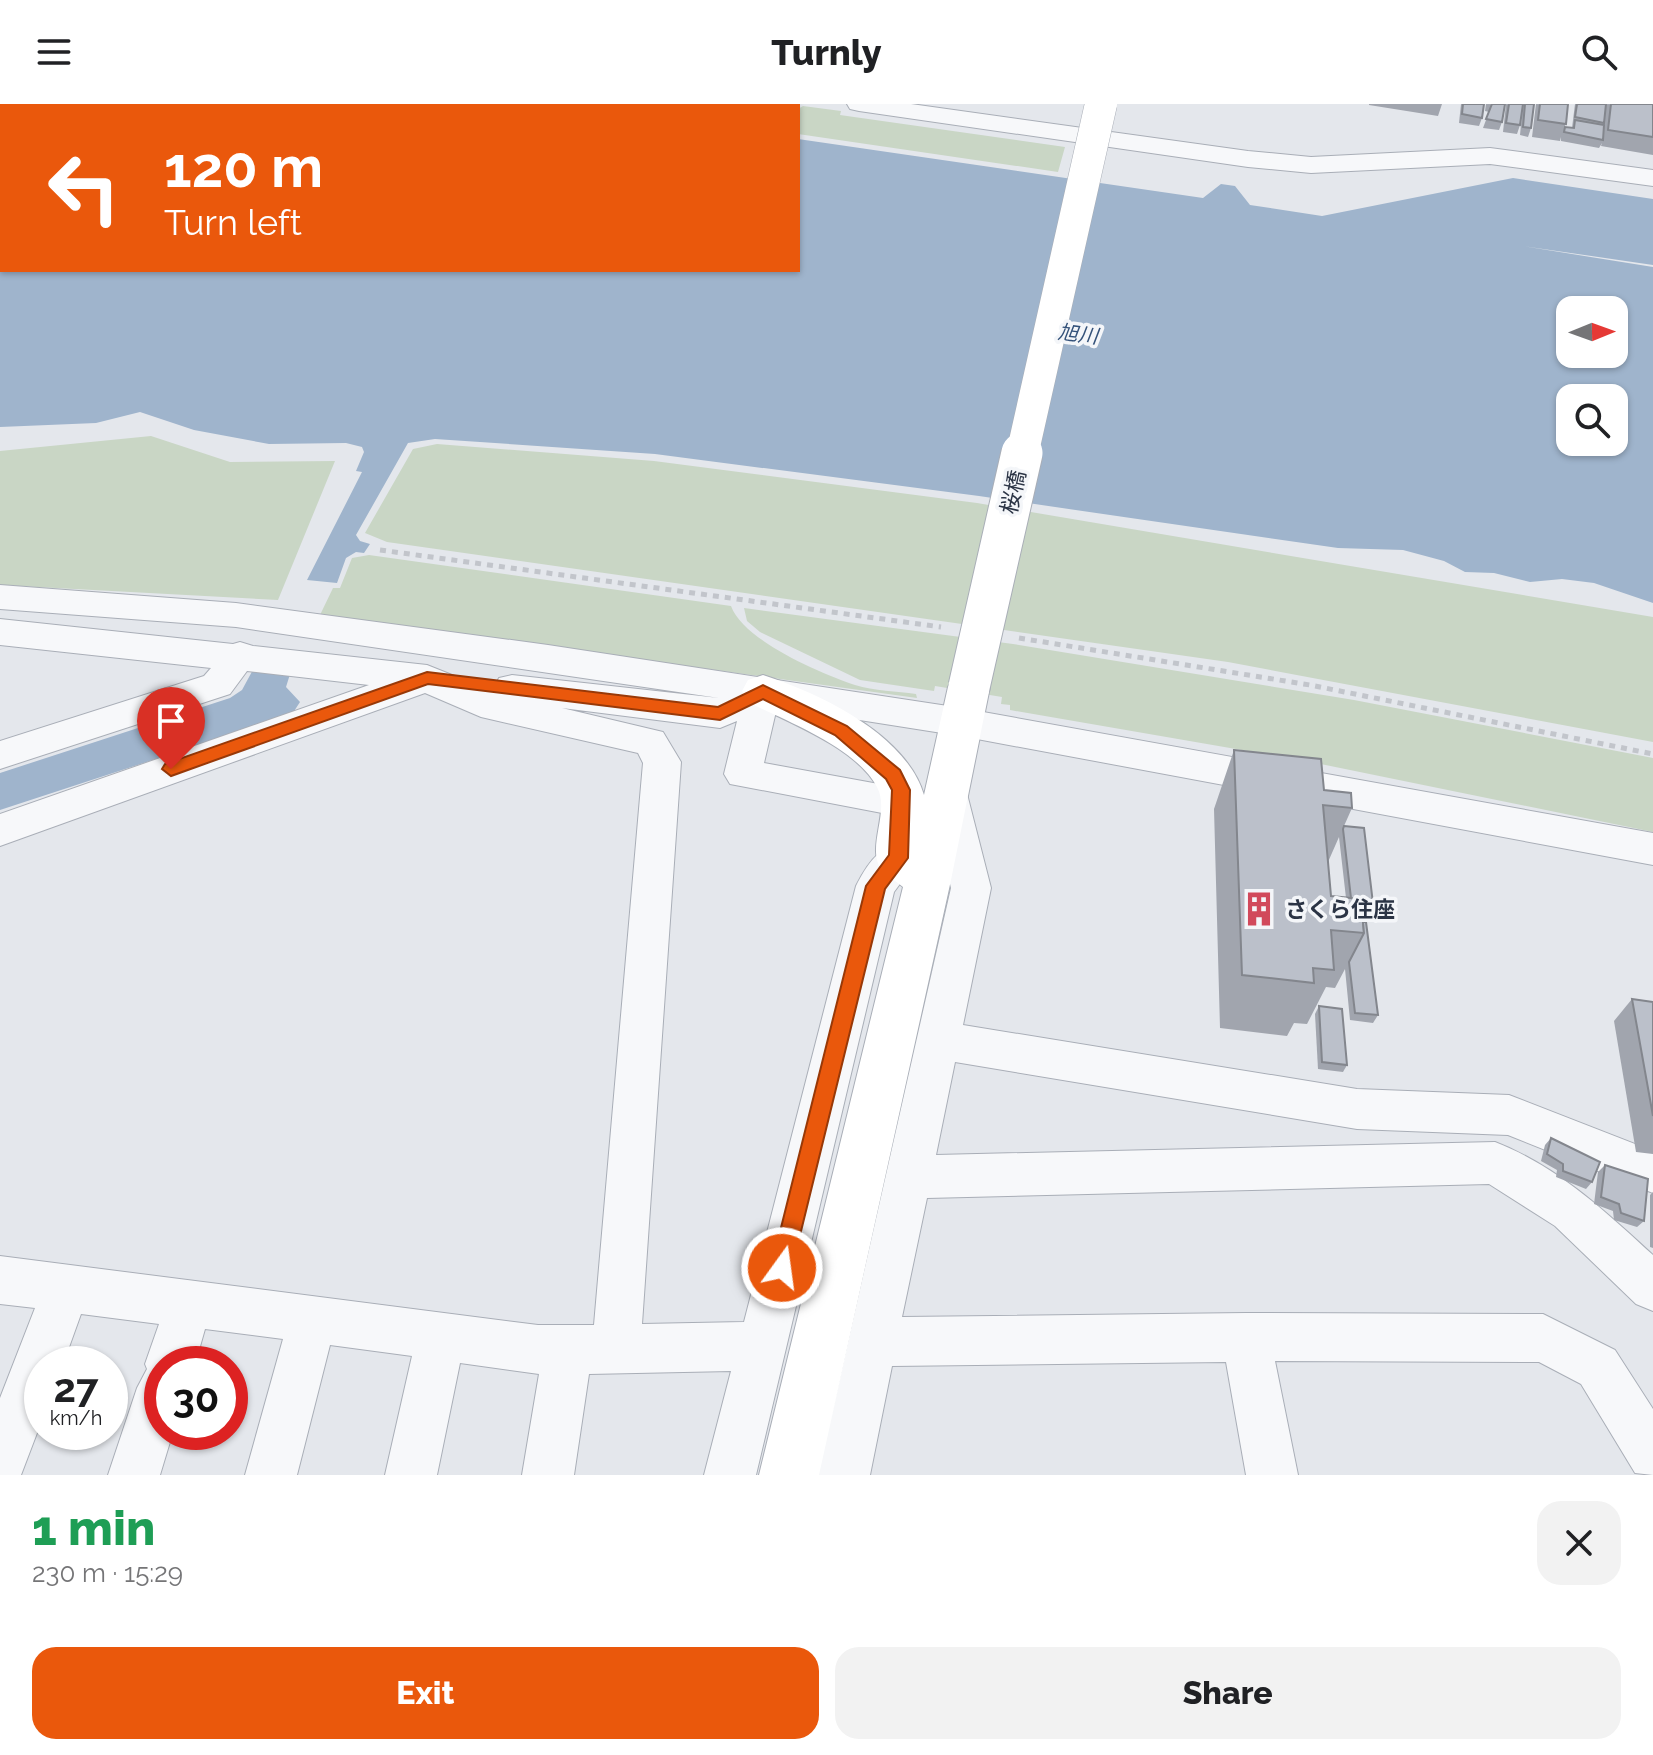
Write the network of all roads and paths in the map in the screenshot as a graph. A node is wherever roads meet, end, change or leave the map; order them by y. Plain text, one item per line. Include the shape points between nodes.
1 (859, 104) edge
2 (1101, 104) edge
3 (1490, 156) junction
4 (1653, 163) edge
5 (1653, 178) edge
6 (0, 597) edge
7 (0, 632) edge
8 (240, 655) junction
9 (427, 678) junction
10 (763, 691) junction
11 (965, 705) junction
12 (0, 755) edge
13 (947, 790) junction
14 (903, 802) junction
15 (0, 830) edge
16 (1653, 849) edge
17 (913, 869) junction
18 (940, 1040) junction
19 (1653, 1172) edge
20 (909, 1177) junction
21 (0, 1280) edge
22 (1653, 1287) edge
23 (66, 1289) junction
24 (189, 1304) junction
25 (313, 1319) junction
26 (441, 1336) junction
27 (1246, 1337) junction
28 (872, 1342) junction
29 (176, 1346) edge
30 (763, 1346) junction
31 (592, 1350) junction
32 (144, 1444) edge
33 (1653, 1455) edge
34 (0, 1465) edge
35 (134, 1475) edge
36 (271, 1475) edge
37 (411, 1475) edge
38 (548, 1475) edge
39 (730, 1475) edge
40 (789, 1475) edge
41 (844, 1475) edge
42 (1272, 1475) edge

1 - 3 street via 1311,165
2 - 11 street, 桜橋, bridge
3 - 4 street via 1512,147 1539,148
3 - 5 street
6 - 10 street via 236,615
7 - 8 street
8 - 9 street
8 - 12 street via 217,685
9 - 10 street via 720,714
9 - 15 street
9 - 31 street via 481,703 650,742 662,762
10 - 11 street
10 - 14 street via 864,747 893,775
10 - 14 street via 743,774
11 - 13 street, 桜橋
11 - 16 street
13 - 17 street, 桜橋
13 - 18 street via 971,888
14 - 17 street
17 - 30 street via 876,886
17 - 40 street
18 - 19 street via 1357,1109 1509,1115
18 - 20 street
20 - 22 street via 1495,1163 1571,1210
20 - 28 street
21 - 23 street
23 - 24 street
23 - 34 street
24 - 25 street
24 - 29 street
25 - 26 street
25 - 36 street
26 - 31 street via 538,1350
26 - 37 street
27 - 28 street
27 - 33 street via 1543,1338 1598,1367
27 - 42 street
28 - 41 street
30 - 31 street
30 - 39 street
31 - 38 street
32 - 35 street

